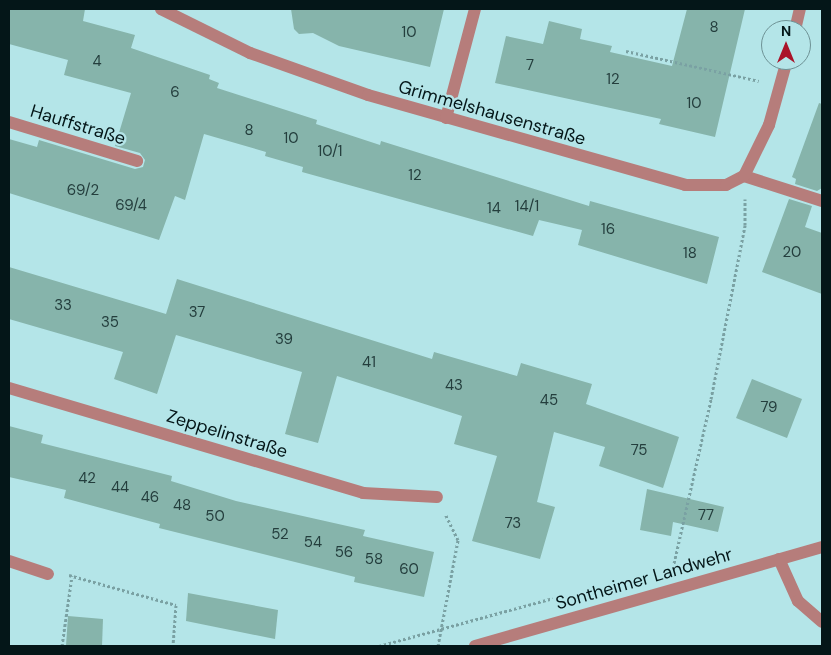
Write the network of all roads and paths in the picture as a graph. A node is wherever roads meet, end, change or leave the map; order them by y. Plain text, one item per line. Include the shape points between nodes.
1 (161, 9) edge
2 (476, 9) edge
3 (626, 51) dead end
4 (784, 70) edge
5 (780, 86) junction
6 (446, 118) junction
7 (9, 122) edge
8 (137, 161) dead end
9 (744, 176) junction
10 (822, 201) edge
11 (9, 388) edge
12 (437, 497) joint
13 (822, 547) edge
14 (779, 559) junction
15 (9, 561) edge
16 (48, 574) joint
17 (72, 576) junction
18 (669, 589) junction
19 (822, 622) edge
20 (62, 646) edge
21 (173, 646) edge
22 (438, 646) edge
23 (476, 646) edge

1 - 6 street, Grimmelshausenstraße via 250,54 300,73
2 - 6 street
3 - 5 path
4 - 5 street
5 - 9 street via 759,151
6 - 9 street, Grimmelshausenstraße via 685,185 726,185
7 - 8 street, Hauffstraße
9 - 10 street
9 - 18 path via 745,225
11 - 12 street, Zeppelinstraße via 363,493
12 - 22 path via 458,540
13 - 14 street, Sontheimer Landwehr
14 - 18 street, Sontheimer Landwehr
14 - 19 street via 798,601
15 - 16 street
16 - 17 path
17 - 20 path
17 - 21 path via 176,605
18 - 23 street, Sontheimer Landwehr

